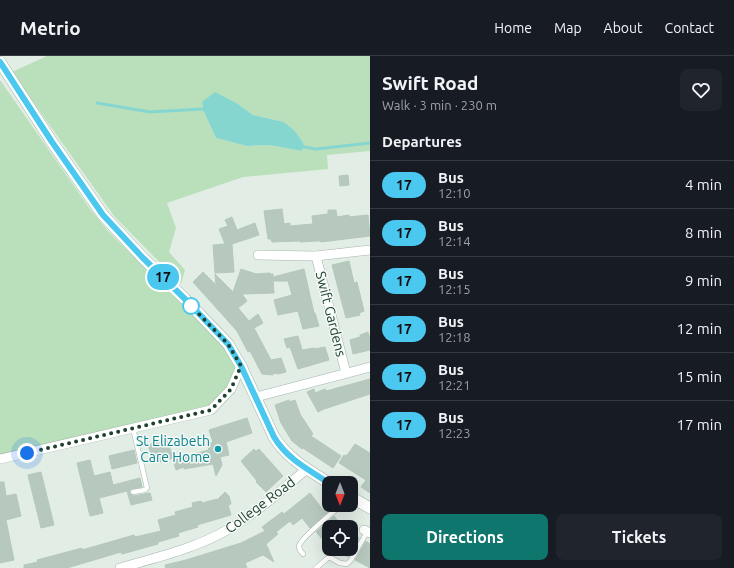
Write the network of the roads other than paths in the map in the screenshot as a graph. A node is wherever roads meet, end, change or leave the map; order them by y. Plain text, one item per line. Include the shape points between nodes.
1 (0, 62) edge
2 (370, 250) edge
3 (258, 256) dead end
4 (316, 256) junction
5 (241, 366) junction
6 (370, 367) edge
7 (346, 373) junction
8 (256, 397) junction
9 (133, 428) junction
10 (0, 459) edge
11 (307, 469) junction
12 (322, 479) edge
13 (133, 492) dead end
14 (358, 501) edge
15 (370, 508) edge
16 (334, 512) edge
17 (367, 532) edge
18 (303, 554) dead end
19 (126, 567) edge
20 (316, 568) edge

1 - 5 street via 103,215 228,344
2 - 4 street, Swift Gardens
3 - 4 street, Swift Gardens
4 - 7 street, Swift Gardens
5 - 8 street
5 - 9 street via 231,389 211,410
6 - 7 street
7 - 8 street
8 - 11 street via 280,447
9 - 10 street
9 - 13 lane via 147,488
11 - 12 street
11 - 19 street, College Road via 228,530 198,544
14 - 15 street
16 - 18 lane via 299,545
17 - 20 lane via 347,564 329,557

